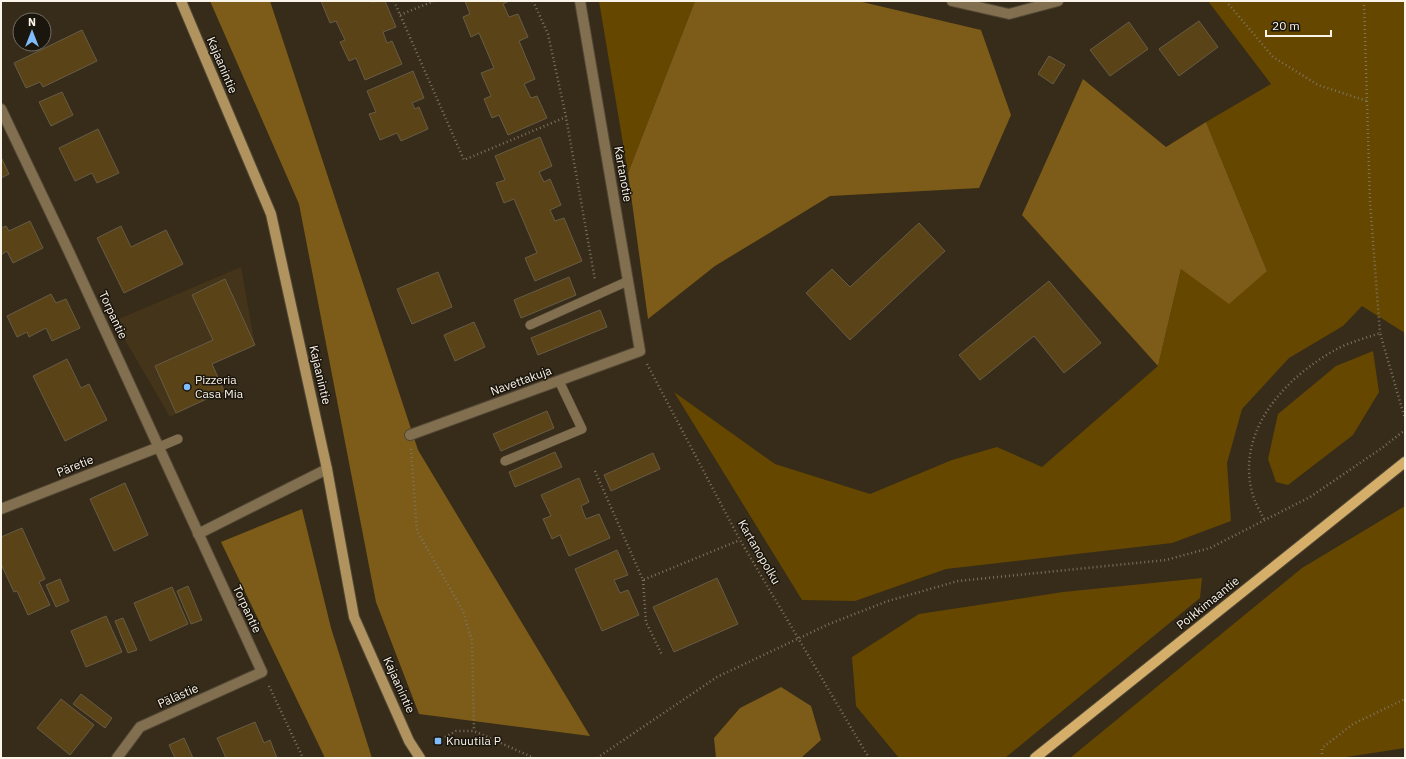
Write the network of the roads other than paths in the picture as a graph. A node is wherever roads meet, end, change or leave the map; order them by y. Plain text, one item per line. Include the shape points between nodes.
1 (181, 1) edge
2 (580, 1) edge
3 (952, 1) edge
4 (1058, 1) edge
5 (1, 109) edge
6 (628, 281) junction
7 (530, 324) dead end
8 (640, 351) joint
9 (559, 380) junction
10 (410, 435) road end
11 (178, 439) dead end
12 (159, 447) junction
13 (506, 461) dead end
14 (1401, 465) edge
15 (327, 469) junction
16 (1, 509) edge
17 (198, 534) junction
18 (262, 672) joint
19 (117, 758) edge
20 (420, 758) edge
21 (1035, 758) edge

1 - 15 main road, Kajaanintie via 271,214
2 - 6 street, Kartanotie
3 - 4 street via 1009,14
5 - 12 street, Torpantie
6 - 7 lane
6 - 8 street, Kartanotie
8 - 9 street, Navettakuja
9 - 10 street, Navettakuja
9 - 13 lane via 582,429
11 - 12 lane
12 - 16 street, Päretie
12 - 17 street, Torpantie
14 - 21 main road, Poikkimaantie
15 - 17 street
15 - 20 main road, Kajaanintie via 354,617
17 - 18 street, Torpantie
18 - 19 street, Pälästie via 140,727

